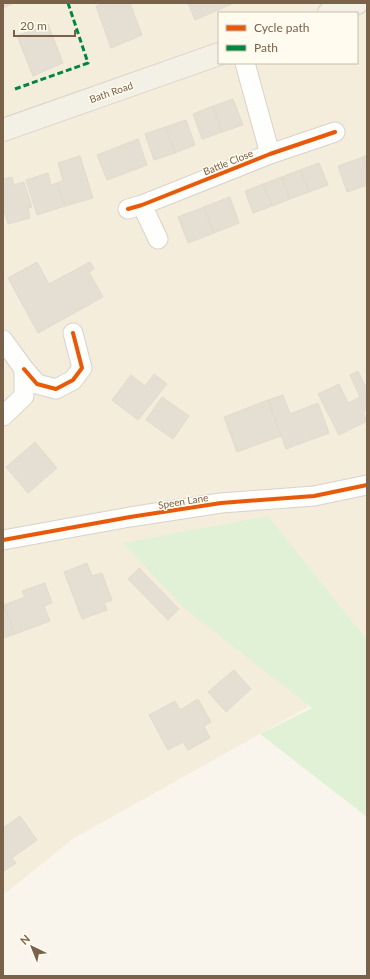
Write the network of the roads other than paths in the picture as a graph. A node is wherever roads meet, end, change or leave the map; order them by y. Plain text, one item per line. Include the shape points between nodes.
1 (357, 3) edge
2 (332, 12) edge
3 (218, 54) edge
4 (245, 64) edge
5 (3, 130) edge
6 (335, 132) dead end
7 (270, 154) junction
8 (158, 239) dead end
9 (72, 333) dead end
10 (3, 340) edge
11 (24, 369) junction
12 (3, 416) edge
13 (367, 485) edge
14 (3, 540) edge

1 - 2 main road
3 - 5 main road, Bath Road
4 - 7 street
6 - 7 street, Battle Close
7 - 8 street, Battle Close via 135,207
9 - 11 street via 82,368 73,380 56,388 37,384
10 - 11 street
11 - 12 street via 24,396
13 - 14 street, Speen Lane via 314,496 221,503

